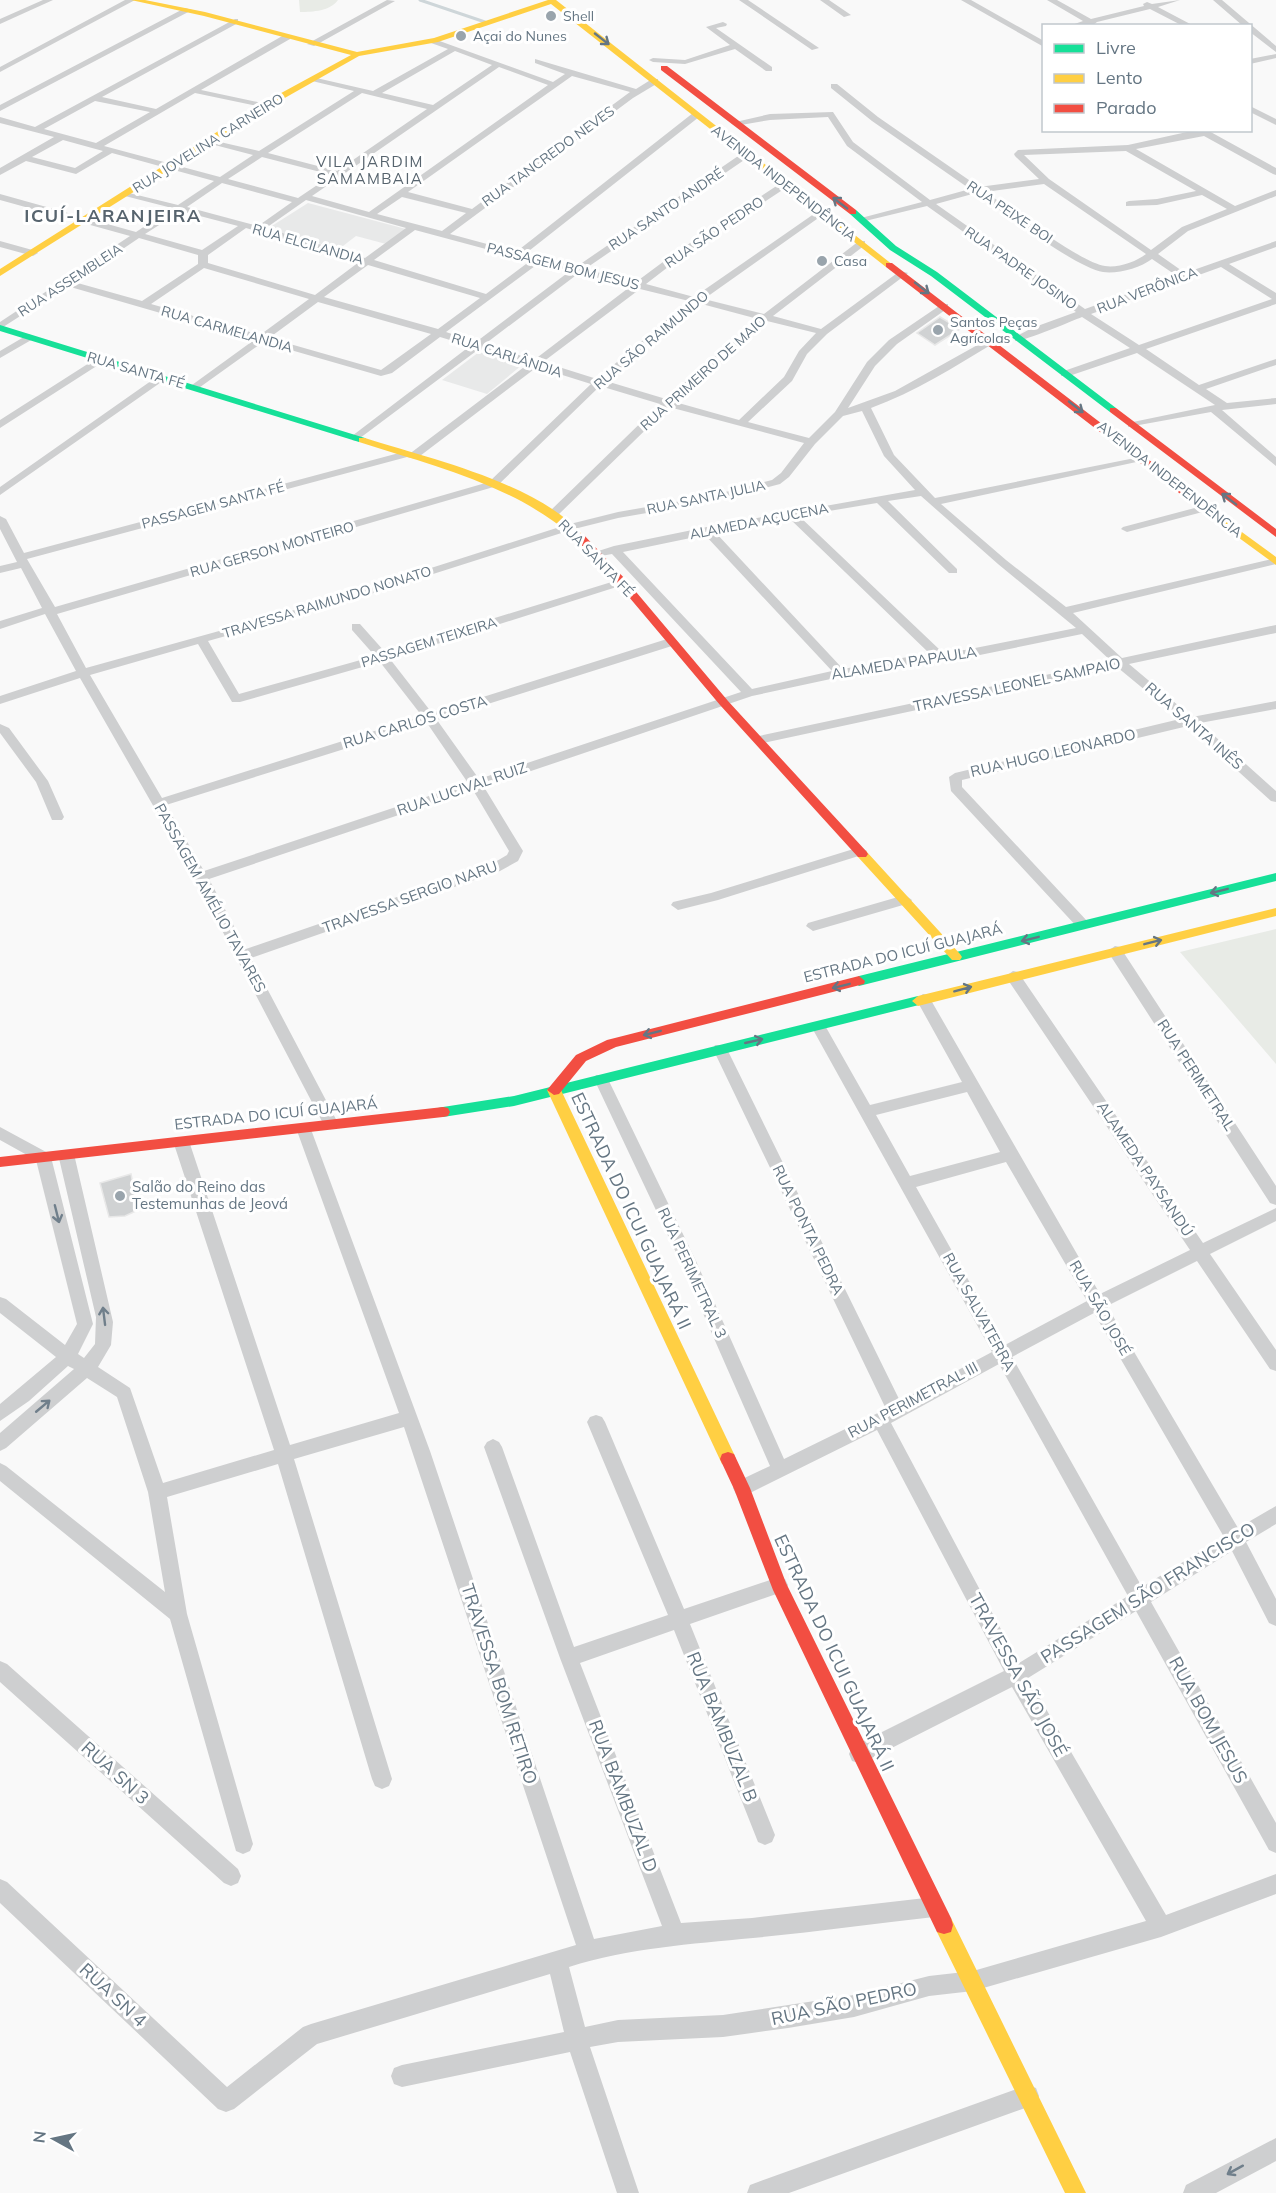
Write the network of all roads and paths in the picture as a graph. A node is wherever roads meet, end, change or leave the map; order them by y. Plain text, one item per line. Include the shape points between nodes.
1 (49, 0) edge
2 (133, 0) edge
3 (743, 0) edge
4 (965, 0) edge
5 (1051, 0) edge
6 (1139, 0) edge
7 (1176, 0) edge
8 (1218, 0) edge
9 (391, 1) edge
10 (552, 1) edge
11 (825, 1) edge
12 (1150, 6) junction
13 (188, 10) junction
14 (847, 15) dead end
15 (235, 21) junction
16 (0, 22) edge
17 (1094, 23) edge
18 (723, 24) dead end
19 (1186, 24) edge
20 (1246, 24) edge
21 (1252, 30) edge
22 (1042, 33) edge
23 (1028, 36) junction
24 (287, 37) junction
25 (434, 41) junction
26 (311, 44) junction
27 (1042, 44) edge
28 (736, 46) junction
29 (815, 48) dead end
30 (453, 49) junction
31 (1276, 50) edge
32 (641, 51) dead end
33 (357, 54) junction
34 (1276, 56) edge
35 (1253, 59) edge
36 (653, 60) junction
37 (538, 61) dead end
38 (498, 64) junction
39 (769, 69) dead end
40 (0, 70) edge
41 (571, 73) junction
42 (315, 79) junction
43 (655, 81) junction
44 (555, 85) junction
45 (834, 86) dead end
46 (691, 89) junction
47 (195, 91) junction
48 (360, 91) junction
49 (638, 92) junction
50 (374, 94) junction
51 (672, 94) junction
52 (94, 98) junction
53 (264, 106) junction
54 (0, 108) edge
55 (434, 108) junction
56 (1252, 109) edge
57 (155, 111) junction
58 (696, 115) junction
59 (0, 120) edge
60 (1276, 122) edge
61 (735, 123) junction
62 (36, 130) junction
63 (1202, 132) edge
64 (61, 137) junction
65 (210, 141) junction
66 (96, 147) junction
67 (1128, 147) junction
68 (109, 151) junction
69 (259, 154) junction
70 (747, 154) junction
71 (1276, 157) edge
72 (27, 158) junction
73 (0, 159) edge
74 (1258, 162) junction
75 (15, 163) junction
76 (170, 167) junction
77 (0, 172) edge
78 (1276, 172) edge
79 (339, 174) junction
80 (219, 181) junction
81 (1046, 181) junction
82 (787, 183) junction
83 (976, 190) junction
84 (1204, 192) junction
85 (1276, 193) edge
86 (128, 194) junction
87 (403, 194) junction
88 (0, 197) edge
89 (301, 199) junction
90 (928, 203) junction
91 (1129, 204) dead end
92 (179, 208) junction
93 (1233, 209) junction
94 (472, 212) junction
95 (821, 212) junction
96 (370, 215) junction
97 (864, 220) junction
98 (83, 221) junction
99 (244, 226) junction
100 (414, 227) junction
101 (259, 229) junction
102 (138, 235) junction
103 (443, 235) junction
104 (862, 243) junction
105 (0, 244) edge
106 (1276, 244) edge
107 (1152, 252) junction
108 (33, 253) junction
109 (518, 255) junction
110 (203, 259) junction
111 (537, 260) junction
112 (368, 262) junction
113 (1221, 263) junction
114 (577, 270) junction
115 (0, 273) edge
116 (903, 273) junction
117 (1183, 276) junction
118 (65, 282) junction
119 (638, 285) junction
120 (488, 297) junction
121 (316, 299) junction
122 (698, 299) junction
123 (1276, 299) edge
124 (142, 304) junction
125 (945, 306) junction
126 (1085, 314) junction
127 (765, 318) junction
128 (0, 327) edge
129 (823, 332) junction
130 (438, 333) junction
131 (29, 337) junction
132 (262, 339) junction
133 (1018, 339) junction
134 (990, 340) junction
135 (476, 345) junction
136 (1138, 349) junction
137 (0, 355) edge
138 (101, 360) junction
139 (1276, 362) edge
140 (535, 365) junction
141 (1065, 374) junction
142 (162, 378) junction
143 (598, 383) junction
144 (196, 387) junction
145 (1199, 388) junction
146 (1274, 403) edge
147 (666, 404) junction
148 (1226, 407) junction
149 (866, 408) junction
150 (1213, 408) junction
151 (839, 414) junction
152 (740, 424) junction
153 (1132, 425) junction
154 (0, 426) edge
155 (356, 438) junction
156 (811, 442) junction
157 (408, 456) junction
158 (1142, 458) junction
159 (1276, 463) edge
160 (493, 484) junction
161 (0, 492) edge
162 (924, 492) junction
163 (879, 499) junction
164 (933, 502) junction
165 (1206, 508) junction
166 (553, 514) junction
167 (791, 514) junction
168 (0, 519) edge
169 (570, 527) junction
170 (1127, 529) dead end
171 (707, 530) junction
172 (1276, 534) edge
173 (614, 549) junction
174 (595, 554) junction
175 (23, 560) junction
176 (1275, 561) edge
177 (0, 570) edge
178 (953, 571) dead end
179 (622, 582) junction
180 (51, 610) junction
181 (1064, 611) junction
182 (0, 625) edge
183 (356, 627) dead end
184 (1276, 629) edge
185 (1084, 630) junction
186 (201, 639) junction
187 (671, 642) junction
188 (938, 655) junction
189 (383, 657) junction
190 (1120, 663) junction
191 (83, 673) junction
192 (840, 673) junction
193 (749, 693) junction
194 (0, 700) edge
195 (724, 703) junction
196 (1276, 705) edge
197 (431, 717) junction
198 (1190, 721) junction
199 (0, 728) edge
200 (759, 740) junction
201 (476, 784) junction
202 (1274, 794) edge
203 (159, 803) junction
204 (57, 817) dead end
205 (860, 851) junction
206 (201, 877) junction
207 (1276, 877) edge
208 (905, 900) junction
209 (678, 905) dead end
210 (1276, 912) edge
211 (1083, 925) junction
212 (813, 926) dead end
213 (1115, 951) junction
214 (242, 956) junction
215 (956, 957) junction
216 (1013, 976) junction
217 (923, 999) junction
218 (818, 1026) junction
219 (720, 1049) junction
220 (596, 1050) junction
221 (601, 1079) junction
222 (972, 1085) junction
223 (554, 1090) junction
224 (866, 1112) junction
225 (332, 1125) junction
226 (304, 1128) junction
227 (0, 1133) edge
228 (181, 1141) junction
229 (66, 1154) junction
230 (1010, 1155) junction
231 (43, 1157) junction
232 (0, 1162) edge
233 (908, 1183) junction
234 (1276, 1199) edge
235 (1276, 1214) edge
236 (1200, 1250) junction
237 (1097, 1302) junction
238 (0, 1304) edge
239 (1001, 1353) junction
240 (68, 1356) junction
241 (1276, 1364) edge
242 (85, 1368) junction
243 (0, 1414) edge
244 (888, 1415) junction
245 (408, 1418) junction
246 (596, 1422) dead end
247 (0, 1443) edge
248 (493, 1447) dead end
249 (284, 1454) junction
250 (780, 1468) junction
251 (0, 1471) edge
252 (742, 1488) junction
253 (157, 1492) junction
254 (1276, 1514) edge
255 (1234, 1538) junction
256 (779, 1586) junction
257 (1139, 1598) junction
258 (178, 1614) junction
259 (1276, 1617) edge
260 (679, 1619) junction
261 (569, 1658) junction
262 (0, 1670) edge
263 (1016, 1675) junction
264 (859, 1754) junction
265 (382, 1779) dead end
266 (765, 1835) dead end
267 (1276, 1843) edge
268 (243, 1844) dead end
269 (231, 1876) dead end
270 (1276, 1884) edge
271 (0, 1889) edge
272 (934, 1907) junction
273 (1161, 1927) junction
274 (675, 1934) junction
275 (588, 1951) junction
276 (557, 1961) junction
277 (973, 1981) junction
278 (577, 2039) junction
279 (402, 2076) dead end
280 (1028, 2096) junction
281 (1276, 2149) edge
282 (628, 2193) edge
283 (758, 2193) edge
284 (1076, 2193) edge
285 (1194, 2193) edge

1 - 16 street
2 - 13 main road
2 - 40 street
3 - 29 street
4 - 23 street
5 - 17 street
6 - 12 street
7 - 12 street
8 - 20 street
9 - 26 street
10 - 25 main road
10 -> 43 main road, AVENIDA INDEPENDÊNCIA
11 - 14 street
12 - 17 street
12 - 19 street
13 - 15 main road
13 - 54 street
15 - 24 main road
15 - 52 street
18 - 28 street via 710,27
21 - 31 street
22 - 23 street
23 - 27 street
24 - 26 main road
24 - 47 street
25 - 30 street
25 - 33 main road
26 - 33 main road
28 - 36 street via 685,62
28 - 39 street
30 - 38 street
30 - 50 street
32 - 36 main road, AVENIDA INDEPENDÊNCIA
33 - 42 main road, RUA JOVELINA CARNEIRO
34 - 35 street
36 - 46 main road, AVENIDA INDEPENDÊNCIA
37 - 41 street
38 - 44 street
38 - 55 street
41 - 44 street
41 - 49 street
42 - 48 street
42 - 53 main road, RUA JOVELINA CARNEIRO
43 - 49 street, RUA TANCREDO NEVES
43 - 51 main road, AVENIDA INDEPENDÊNCIA
44 - 87 street
45 - 83 street, RUA PEIXE BOI
46 - 51 main road
46 - 61 main road, AVENIDA INDEPENDÊNCIA
47 - 53 street
47 - 57 street
48 - 50 street
48 - 69 street, RUA ASSEMBLEIA
49 - 94 street, RUA TANCREDO NEVES
50 - 55 street
51 - 58 main road, AVENIDA INDEPENDÊNCIA
52 - 57 street
52 - 62 street
53 - 65 main road, RUA JOVELINA CARNEIRO
55 - 79 street
56 - 60 street
57 - 66 street
58 - 70 main road, AVENIDA INDEPENDÊNCIA
58 - 109 street
59 - 62 street, PASSAGEM BOM JESUS
61 - 90 street, RUA PADRE JOSINO via 830,114 855,149
97 -> 61 main road, AVENIDA INDEPENDÊNCIA
62 - 64 street, PASSAGEM BOM JESUS
63 - 67 street
63 - 74 street
64 - 66 street, PASSAGEM BOM JESUS
64 - 72 street
65 - 69 street
65 - 76 main road, RUA JOVELINA CARNEIRO
66 - 68 street, PASSAGEM BOM JESUS
67 - 81 street via 1019,153
67 - 84 street
68 - 72 street via 76,171
68 - 76 street, PASSAGEM BOM JESUS
69 - 79 street
69 - 80 street, RUA ASSEMBLEIA
70 - 82 main road, AVENIDA INDEPENDÊNCIA
70 - 114 street, RUA SANTO ANDRÉ
71 - 74 street
72 - 75 street
73 - 75 street
74 - 78 street
75 - 77 street
76 - 80 street, PASSAGEM BOM JESUS
76 - 86 main road, RUA JOVELINA CARNEIRO
79 - 89 street
80 - 89 street, PASSAGEM BOM JESUS
80 - 92 street, RUA ASSEMBLEIA
81 - 83 street
81 - 107 street
82 - 95 main road, AVENIDA INDEPENDÊNCIA
82 - 119 street, RUA SÃO PEDRO
83 - 90 street
83 - 107 street, RUA PEIXE BOI via 1094,267 1121,268 1144,260
84 - 91 street
84 - 93 street
85 - 93 street, RUA PEIXE BOI
86 - 92 street, RUA ELCILANDIA
86 - 98 main road, RUA JOVELINA CARNEIRO
87 - 94 street
87 - 96 street
88 - 98 street, RUA CARLÂNDIA
89 - 96 street, PASSAGEM BOM JESUS
89 - 101 street
90 - 97 street
90 - 126 street, RUA PADRE JOSINO
92 - 99 street, RUA ELCILANDIA
92 - 102 street, RUA ASSEMBLEIA
93 - 107 street, RUA PEIXE BOI via 1185,229
94 - 103 street, RUA TANCREDO NEVES
95 - 104 main road, AVENIDA INDEPENDÊNCIA
95 - 122 street, RUA SÃO RAIMUNDO
96 - 100 street, PASSAGEM BOM JESUS
97 - 133 main road, AVENIDA INDEPENDÊNCIA via 893,248 934,274
98 - 102 street, RUA CARLÂNDIA
98 - 108 main road, RUA JOVELINA CARNEIRO
99 - 101 street, RUA ELCILANDIA
99 - 110 street
100 - 103 street, PASSAGEM BOM JESUS
100 - 112 street
101 - 112 street, RUA ELCILANDIA
102 - 110 street, RUA CARLÂNDIA
102 - 118 street, RUA ASSEMBLEIA
103 - 109 street, PASSAGEM BOM JESUS
104 - 116 main road, AVENIDA INDEPENDÊNCIA
104 - 127 street, RUA PRIMEIRO DE MAIO
105 - 108 street
106 - 113 street, RUA VERÔNICA
107 - 117 street
108 - 115 main road, RUA JOVELINA CARNEIRO
109 - 111 street, PASSAGEM BOM JESUS
110 - 121 street, RUA CARLÂNDIA
110 - 124 street
111 - 114 street, PASSAGEM BOM JESUS
111 - 120 street
112 - 120 street, RUA ELCILANDIA
112 - 121 street
113 - 117 street, RUA VERÔNICA
113 - 123 street
114 - 119 street, PASSAGEM BOM JESUS
114 - 135 street, RUA SANTO ANDRÉ
116 -> 125 main road, AVENIDA INDEPENDÊNCIA
116 - 129 street
117 - 126 street, RUA VERÔNICA
118 - 124 street, RUA CARMELANDIA
118 - 128 street, RUA ASSEMBLEIA
119 - 122 street, PASSAGEM BOM JESUS
119 - 140 street, RUA SÃO PEDRO
120 - 130 street
121 - 130 street, RUA CARLÂNDIA
121 - 132 street
122 - 127 street, PASSAGEM BOM JESUS
122 - 143 street, RUA SÃO RAIMUNDO
123 - 136 street
124 - 132 street, RUA CARMELANDIA
125 - 134 main road, AVENIDA INDEPENDÊNCIA
125 - 151 street, RUA SANTA JULIA via 893,342 871,364
126 - 133 street, RUA VERÔNICA
126 - 136 street, RUA PADRE JOSINO
127 - 129 street, PASSAGEM BOM JESUS
127 - 147 street, RUA PRIMEIRO DE MAIO
128 - 131 main road, RUA SANTA FÉ
129 - 152 street via 803,353 788,380
130 - 132 street, RUA CARMELANDIA via 388,371 374,373
130 - 135 street, RUA CARLÂNDIA
131 - 137 street
131 - 138 main road, RUA SANTA FÉ
132 - 144 street
133 - 141 main road, AVENIDA INDEPENDÊNCIA
134 - 149 street
134 -> 158 main road, AVENIDA INDEPENDÊNCIA
135 - 140 street, RUA CARLÂNDIA
135 - 155 street, RUA SANTO ANDRÉ
136 - 141 street
136 - 145 street, RUA PADRE JOSINO
138 - 142 main road, RUA SANTA FÉ
138 - 154 street
139 - 145 street
140 - 143 street, RUA CARLÂNDIA
140 - 157 street, RUA SÃO PEDRO
141 - 153 main road, AVENIDA INDEPENDÊNCIA
142 - 144 main road, RUA SANTA FÉ
142 - 161 street
143 - 147 street, RUA CARLÂNDIA
143 - 160 street, RUA SÃO RAIMUNDO
144 - 155 main road, RUA SANTA FÉ
145 - 148 street, RUA PADRE JOSINO
146 - 148 street
147 - 152 street, RUA CARLÂNDIA
147 - 166 street, RUA PRIMEIRO DE MAIO
148 - 150 street
149 - 151 street
149 - 162 street, RUA SANTA INÊS via 889,456
150 - 153 street
150 - 159 street
151 - 156 street, RUA SANTA JULIA
152 - 156 street, RUA CARLÂNDIA
172 -> 153 main road, AVENIDA INDEPENDÊNCIA
155 - 157 main road, RUA SANTA FÉ
156 - 169 street, RUA SANTA JULIA via 776,482
157 - 160 main road, RUA SANTA FÉ
157 - 175 street, PASSAGEM SANTA FÉ
158 - 164 street
158 - 165 main road, AVENIDA INDEPENDÊNCIA
160 - 166 main road, RUA SANTA FÉ
160 - 180 street, RUA GERSON MONTEIRO
162 - 163 street, ALAMEDA AÇUCENA
162 - 164 street, RUA SANTA INÊS
163 - 167 street, ALAMEDA AÇUCENA
163 - 178 street
164 - 181 street, RUA SANTA INÊS
165 - 170 street
165 - 176 main road, AVENIDA INDEPENDÊNCIA
166 - 169 main road, RUA SANTA FÉ
167 - 171 street, ALAMEDA AÇUCENA
167 - 188 street
168 - 175 street, PASSAGEM AMÉLIO TAVARES
169 - 174 main road, RUA SANTA FÉ
169 - 186 street, TRAVESSA RAIMUNDO NONATO
171 - 173 street, ALAMEDA AÇUCENA
171 - 192 street
173 - 174 street, ALAMEDA AÇUCENA
173 - 193 street
174 - 179 main road, RUA SANTA FÉ
175 - 177 street, PASSAGEM SANTA FÉ
175 - 180 street, PASSAGEM AMÉLIO TAVARES
176 - 181 street
179 - 187 main road, RUA SANTA FÉ
179 - 189 street, PASSAGEM TEIXEIRA
180 - 182 street, RUA GERSON MONTEIRO
180 - 191 street, PASSAGEM AMÉLIO TAVARES
181 - 185 street, RUA SANTA INÊS
183 - 189 street, TRAVESSA SERGIO NARU
184 - 190 street, TRAVESSA LEONEL SAMPAIO
185 - 188 street, ALAMEDA PAPAULA via 965,654
185 - 190 street, RUA SANTA INÊS
186 - 189 street, PASSAGEM TEIXEIRA via 236,699
186 - 191 street, TRAVESSA RAIMUNDO NONATO
187 - 195 main road, RUA SANTA FÉ
187 - 197 street, RUA CARLOS COSTA
188 - 192 street, ALAMEDA PAPAULA
189 - 197 street, TRAVESSA SERGIO NARU
190 - 198 street, RUA SANTA INÊS
190 - 200 street, TRAVESSA LEONEL SAMPAIO
191 - 194 street, TRAVESSA RAIMUNDO NONATO
191 - 203 street, PASSAGEM AMÉLIO TAVARES
192 - 193 street, ALAMEDA PAPAULA
193 - 195 street, ALAMEDA PAPAULA
195 - 200 main road, RUA SANTA FÉ
195 - 201 street, RUA LUCIVAL RUIZ
196 - 198 street, RUA HUGO LEONARDO
197 - 201 street, TRAVESSA SERGIO NARU
197 - 203 street, RUA CARLOS COSTA
198 - 202 street, RUA SANTA INÊS
198 - 211 street, RUA HUGO LEONARDO via 955,777 956,788
199 - 204 street via 42,781
200 - 205 main road, RUA SANTA FÉ
201 - 206 street, RUA LUCIVAL RUIZ
201 - 214 street, TRAVESSA SERGIO NARU via 511,840 516,851 513,858 495,868
203 - 206 street, PASSAGEM AMÉLIO TAVARES
205 - 208 main road, RUA SANTA FÉ
205 - 209 street
206 - 214 street, PASSAGEM AMÉLIO TAVARES
207 -> 211 main road, ESTRADA DO ICUÍ GUAJARÁ
208 - 212 street
208 - 215 main road, RUA SANTA FÉ
213 -> 210 main road, ESTRADA DO ICUÍ GUAJARÁ
211 -> 215 main road, ESTRADA DO ICUÍ GUAJARÁ
213 - 216 main road, ESTRADA DO ICUÍ GUAJARÁ
213 - 234 street, RUA PERIMETRAL
214 - 225 street, PASSAGEM AMÉLIO TAVARES
215 -> 220 main road, ESTRADA DO ICUÍ GUAJARÁ
217 -> 216 main road, ESTRADA DO ICUÍ GUAJARÁ
216 - 236 street, ALAMEDA PAYSANDÚ
217 - 218 main road, ESTRADA DO ICUÍ GUAJARÁ
217 - 222 street, RUA SÃO JOSÉ
219 -> 218 main road, ESTRADA DO ICUÍ GUAJARÁ
218 - 224 street, RUA SALVATERRA
219 - 221 main road, ESTRADA DO ICUÍ GUAJARÁ
219 - 244 street, RUA PONTA PEDRA
220 - 221 main road via 594,1070
220 - 223 main road, ESTRADA DO ICUÍ GUAJARÁ via 581,1058
221 - 223 main road, ESTRADA DO ICUÍ GUAJARÁ
221 - 250 street, RUA PERIMETRAL 3
222 - 224 street
222 - 230 street, RUA SÃO JOSÉ
223 - 225 main road, ESTRADA DO ICUÍ GUAJARÁ via 475,1108
223 - 252 main road, ESTRADA DO ICUI GUAJARÁ II
224 - 233 street, RUA SALVATERRA
225 - 226 main road, ESTRADA DO ICUÍ GUAJARÁ
226 - 228 main road, ESTRADA DO ICUÍ GUAJARÁ
226 - 245 street, TRAVESSA BOM RETIRO
227 - 231 street
228 - 229 main road, ESTRADA DO ICUÍ GUAJARÁ
228 - 249 street
229 - 231 main road, ESTRADA DO ICUÍ GUAJARÁ
242 -> 229 street via 98,1355 106,1328
230 - 233 street
230 - 237 street, RUA SÃO JOSÉ
231 - 232 main road, ESTRADA DO ICUÍ GUAJARÁ
231 -> 240 street via 85,1324 83,1335
233 - 239 street, RUA SALVATERRA
235 - 236 street, RUA PERIMETRAL III
236 - 237 street, RUA PERIMETRAL III
236 - 241 street, ALAMEDA PAYSANDÚ
237 - 239 street, RUA PERIMETRAL III
237 - 255 street, RUA SÃO JOSÉ
238 - 240 street
239 - 244 street, RUA PERIMETRAL III
239 - 257 street, RUA SALVATERRA
240 - 242 street
240 - 243 street
247 -> 242 street
242 - 253 street via 123,1393
244 - 250 street, RUA PERIMETRAL III
244 - 263 street, TRAVESSA SÃO JOSÉ
245 - 249 street
245 - 275 street, TRAVESSA BOM RETIRO
246 - 260 street, RUA BAMBUZAL B
248 - 261 street, RUA BAMBUZAL D
249 - 253 street
249 - 265 street
250 - 252 street, RUA PERIMETRAL III
251 - 258 street
252 - 256 main road, ESTRADA DO ICUI GUAJARÁ II
253 - 258 street
254 - 255 street, PASSAGEM SÃO FRANCISCO
255 - 257 street, PASSAGEM SÃO FRANCISCO
255 - 259 street, RUA SÃO JOSÉ
256 - 260 street
256 - 264 main road, ESTRADA DO ICUI GUAJARÁ II
257 - 263 street, PASSAGEM SÃO FRANCISCO
257 - 267 street, RUA BOM JESUS
258 - 268 street
260 - 261 street
260 - 266 street, RUA BAMBUZAL B
261 - 274 street, RUA BAMBUZAL D
262 - 269 street, RUA SN 3
263 - 264 street, PASSAGEM SÃO FRANCISCO
263 - 273 street, TRAVESSA SÃO JOSÉ
264 - 272 main road, ESTRADA DO ICUI GUAJARÁ II
270 - 273 street, RUA SÃO PEDRO
271 - 276 street, RUA SN 4 via 226,2101 311,2035
272 - 274 street
272 - 277 main road, ESTRADA DO ICUI GUAJARÁ II
273 - 277 street, RUA SÃO PEDRO
274 - 275 street
275 - 276 street
276 - 278 street
277 - 278 street, RUA SÃO PEDRO via 929,1986 854,2006 788,2017 618,2031
277 - 280 main road, ESTRADA DO ICUI GUAJARÁ II
278 - 279 street, RUA SÃO PEDRO
278 - 282 street
280 - 283 street
280 - 284 main road, ESTRADA DO ICUI GUAJARÁ II
281 -> 285 street

